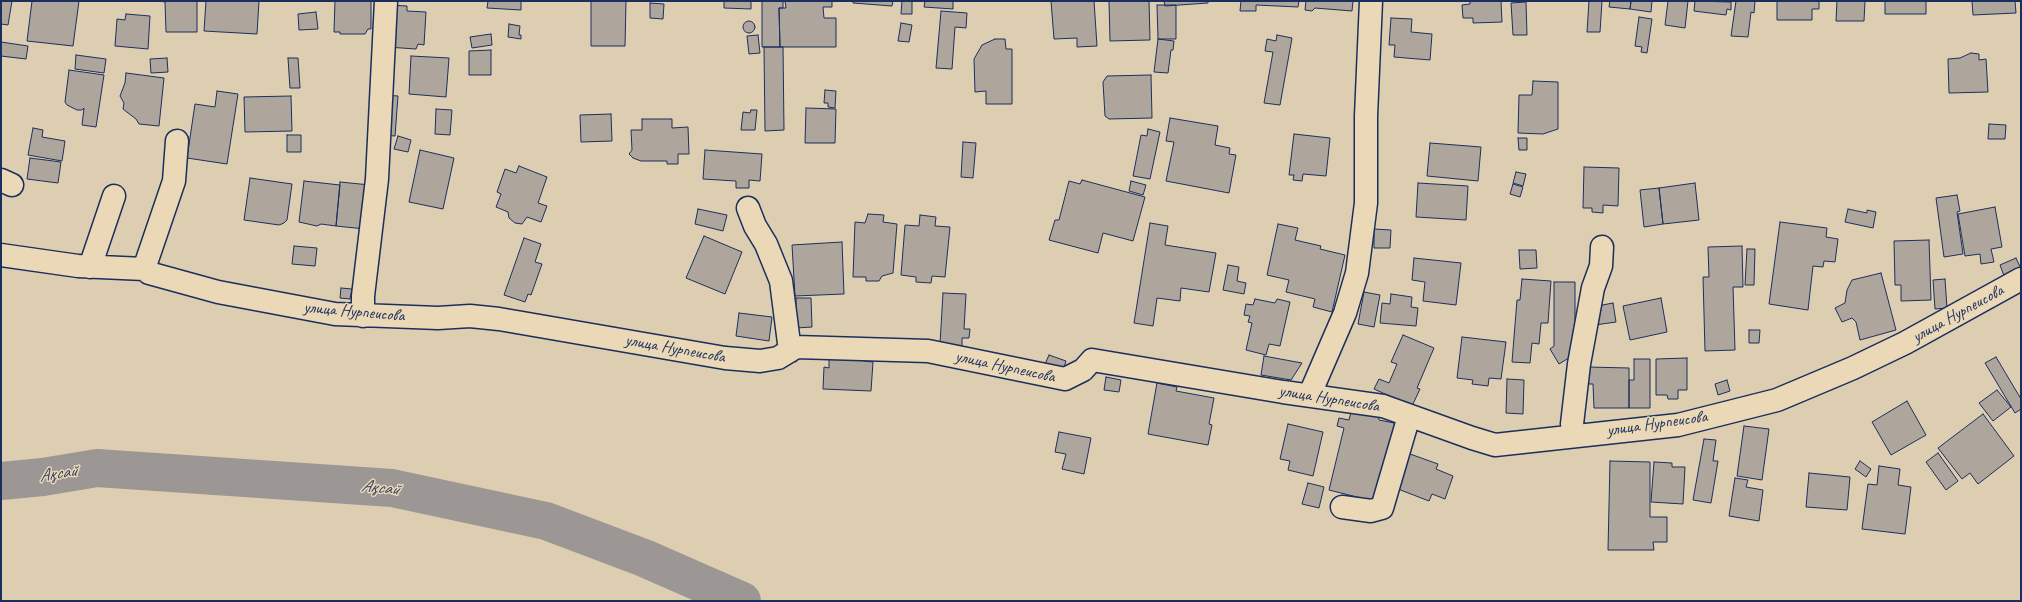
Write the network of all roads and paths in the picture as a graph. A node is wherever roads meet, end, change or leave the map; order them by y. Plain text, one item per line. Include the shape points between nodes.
1 (386, 1) edge
2 (1371, 1) edge
3 (177, 141) dead end
4 (114, 196) dead end
5 (748, 208) dead end
6 (1602, 247) dead end
7 (1, 255) edge
8 (90, 267) junction
9 (144, 269) junction
10 (2021, 279) edge
11 (363, 316) junction
12 (790, 351) junction
13 (1310, 394) junction
14 (1409, 416) junction
15 (1574, 435) junction
16 (1342, 507) dead end

1 - 11 street via 377,179 363,296
2 - 13 street via 1366,116 1366,203 1357,273 1345,313
3 - 9 street via 174,181
4 - 8 street
5 - 12 street via 781,281
6 - 15 street via 1601,266 1593,288 1579,364 1572,424
7 - 8 street, улица Нурпеисова
8 - 9 street, улица Нурпеисова
9 - 11 street, улица Нурпеисова via 149,273 218,292 335,314
10 - 15 street, улица Нурпеисова via 1905,343 1777,400 1678,425
11 - 12 street, улица Нурпеисова via 470,316 499,319 725,358 760,361 778,358
12 - 13 street, улица Нурпеисова via 796,347 928,351 1065,380 1084,370 1092,360 1283,392
13 - 14 street, улица Нурпеисова via 1383,406
14 - 15 street, улица Нурпеисова via 1495,445
14 - 16 street via 1382,508 1371,511

